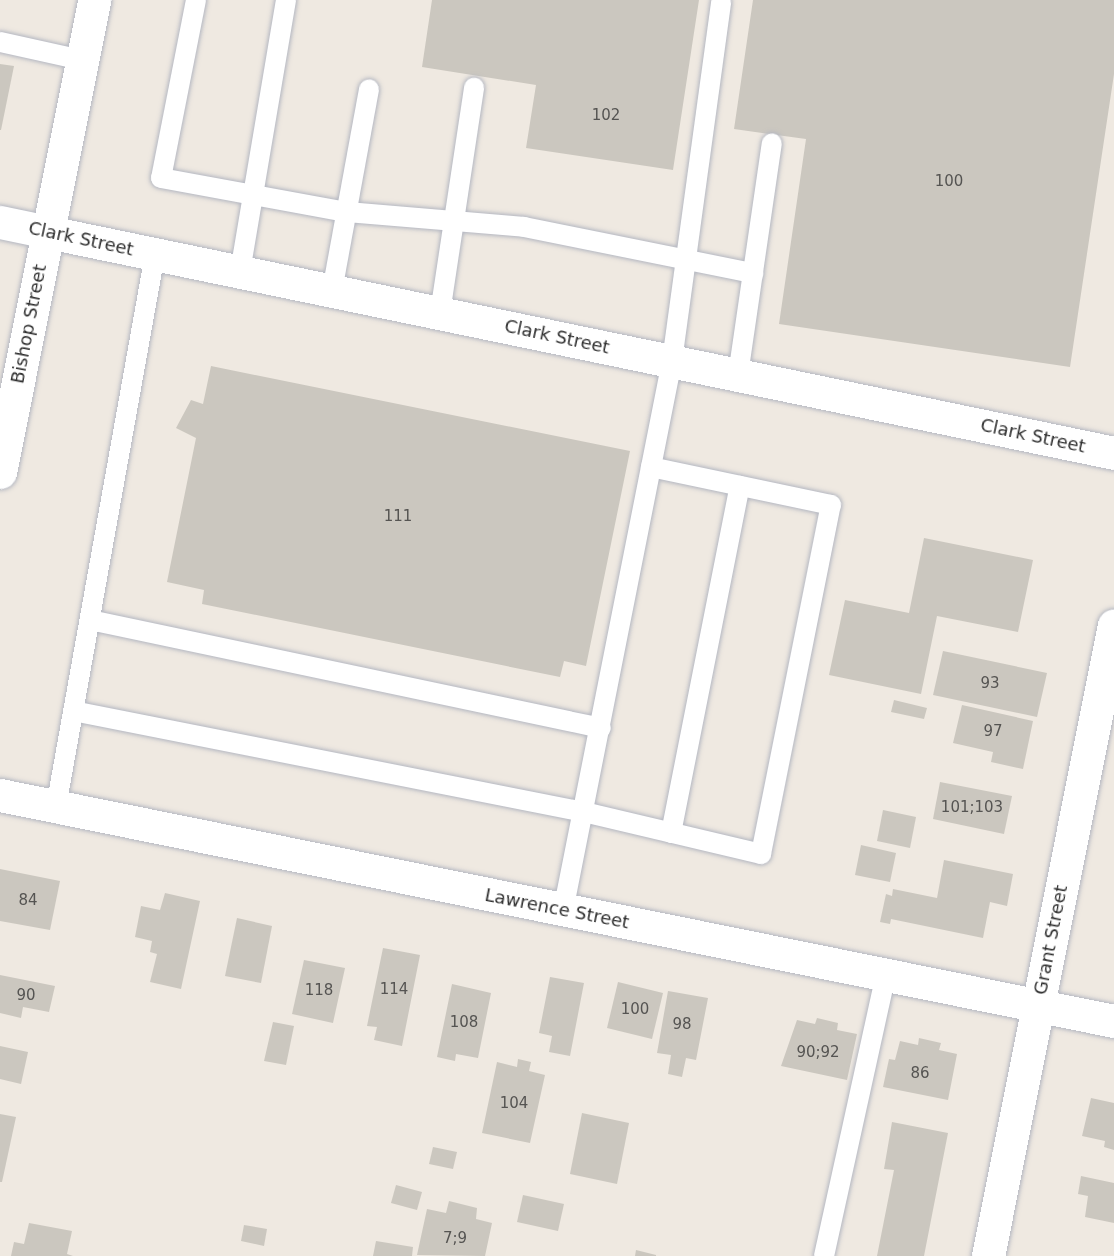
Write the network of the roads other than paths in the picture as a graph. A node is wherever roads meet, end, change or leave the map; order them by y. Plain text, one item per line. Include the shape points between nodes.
1 (94, 0) edge
2 (196, 0) edge
3 (286, 0) edge
4 (722, 2) dead end
5 (0, 42) edge
6 (82, 60) junction
7 (474, 88) dead end
8 (369, 89) dead end
9 (772, 142) dead end
10 (253, 195) junction
11 (346, 212) junction
12 (454, 221) junction
13 (0, 222) edge
14 (48, 232) junction
15 (155, 254) junction
16 (686, 262) junction
17 (240, 272) junction
18 (753, 273) junction
19 (332, 291) junction
20 (440, 313) junction
21 (672, 361) junction
22 (738, 375) junction
23 (1114, 453) edge
24 (651, 467) junction
25 (0, 472) edge
26 (740, 486) junction
27 (90, 620) junction
28 (1114, 625) edge
29 (73, 711) junction
30 (601, 728) junction
31 (0, 795) edge
32 (56, 807) junction
33 (584, 812) junction
34 (671, 833) junction
35 (563, 911) junction
36 (886, 975) junction
37 (1038, 1006) junction
38 (1114, 1021) edge
39 (824, 1256) edge
40 (988, 1256) edge

1 - 6 street, Bishop Street
2 - 10 lane via 161,178
3 - 10 lane
4 - 16 lane
5 - 6 lane
6 - 14 street, Bishop Street
7 - 12 lane
8 - 11 lane
9 - 18 lane
10 - 11 lane
10 - 17 lane
11 - 12 lane
11 - 19 lane
12 - 16 lane via 524,227
12 - 20 lane
13 - 14 street, Clark Street
14 - 15 street, Clark Street
14 - 25 street, Bishop Street
15 - 17 street, Clark Street
15 - 27 lane
16 - 18 lane
16 - 21 lane
17 - 19 street, Clark Street
18 - 22 lane
19 - 20 street, Clark Street
20 - 21 street, Clark Street
21 - 22 street, Clark Street
21 - 24 lane
22 - 23 street, Clark Street
24 - 26 lane
24 - 30 lane
26 - 34 lane
26 - 34 lane via 831,505 829,517 761,854
27 - 29 lane
27 - 30 lane
28 - 37 street, Grant Street
29 - 32 lane
29 - 33 lane
30 - 33 lane
31 - 32 street, Lawrence Street
32 - 35 street, Lawrence Street
33 - 34 lane
33 - 35 lane
35 - 36 street, Lawrence Street
36 - 37 street, Lawrence Street
36 - 39 lane
37 - 38 street, Lawrence Street
37 - 40 street, Grant Street

